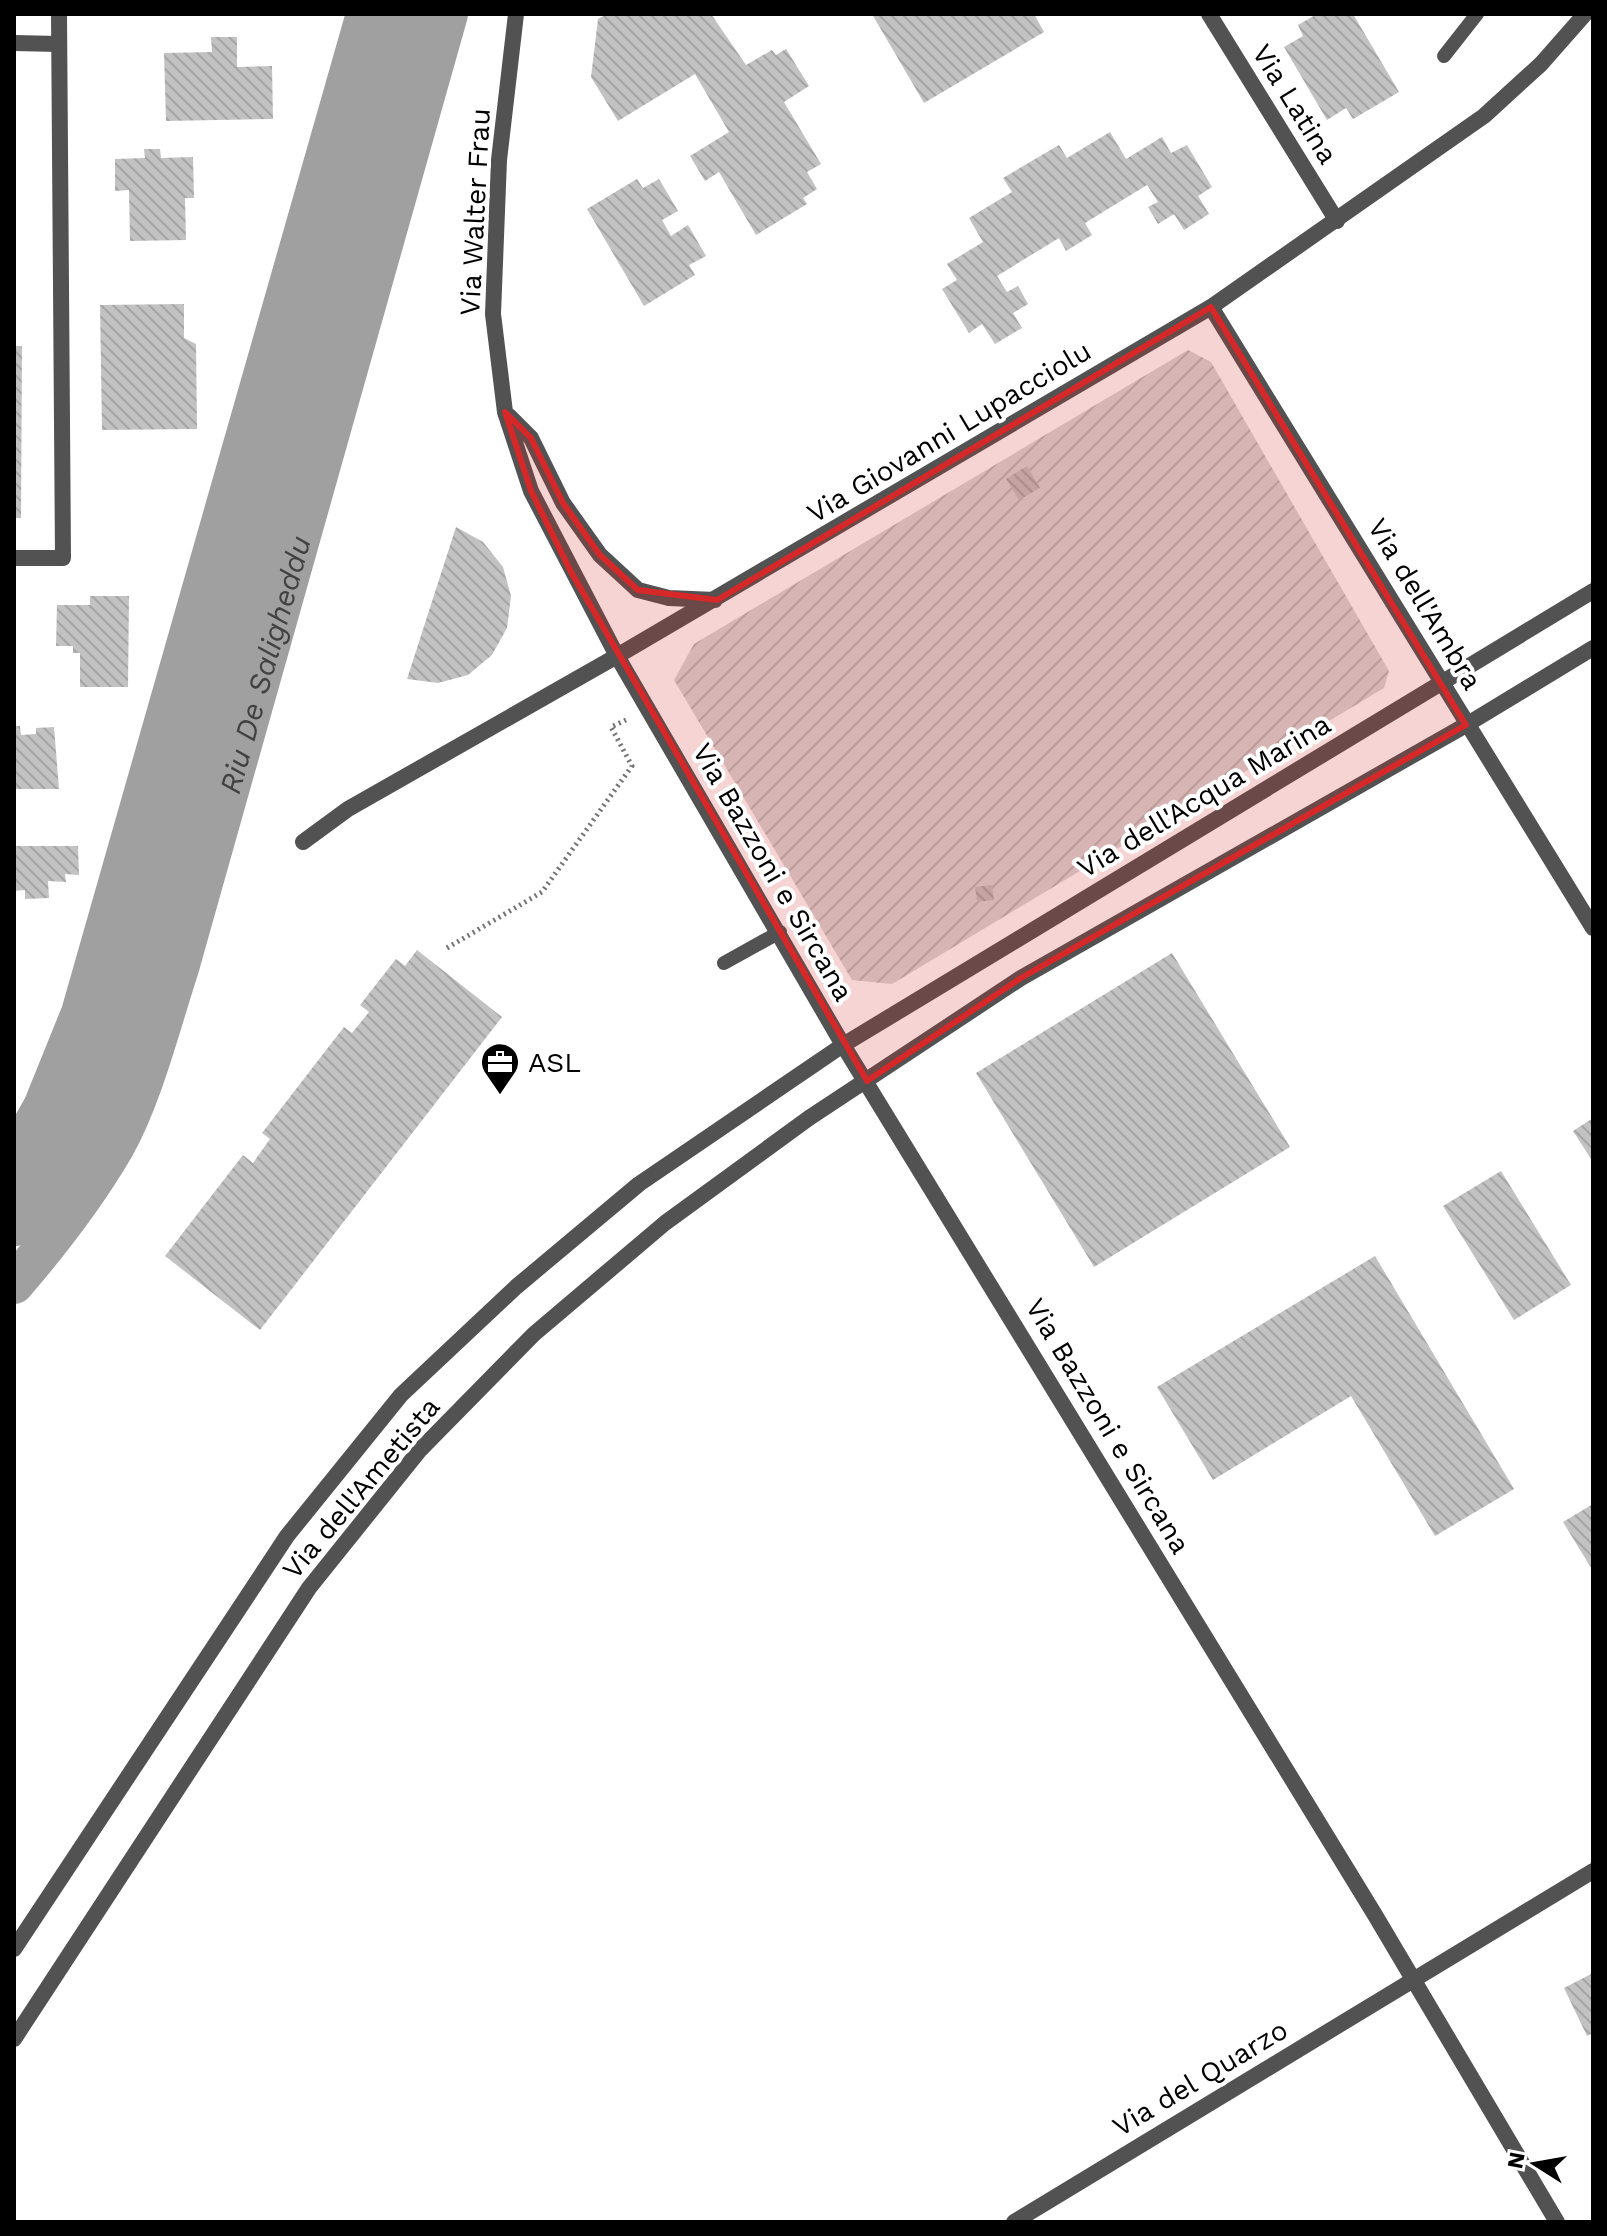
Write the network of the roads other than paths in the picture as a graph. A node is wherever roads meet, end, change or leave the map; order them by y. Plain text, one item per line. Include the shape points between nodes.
1 (59, 14) edge
2 (516, 14) edge
3 (1209, 14) edge
4 (1477, 14) edge
5 (1585, 14) edge
6 (14, 43) edge
7 (59, 44) junction
8 (1444, 56) dead end
9 (1337, 221) junction
10 (1211, 307) junction
11 (505, 412) junction
12 (14, 558) edge
13 (1593, 591) edge
14 (717, 600) junction
15 (1593, 648) edge
16 (617, 656) junction
17 (1443, 681) junction
18 (1466, 725) junction
19 (303, 842) dead end
20 (1593, 928) edge
21 (780, 932) junction
22 (724, 963) dead end
23 (843, 1045) junction
24 (867, 1081) junction
25 (1593, 1871) edge
26 (14, 1949) edge
27 (1413, 1978) junction
28 (14, 2039) edge
29 (1014, 2222) edge
30 (1557, 2222) edge

1 - 7 street
2 - 11 street, Via Walter Frau via 499,160 493,314
3 - 9 street, Via Latina
4 - 8 lane
5 - 9 street, Via Giovanni Lupacciolu via 1484,116
6 - 7 street
7 - 12 street via 63,558
9 - 10 street, Via Giovanni Lupacciolu
10 - 14 street, Via Giovanni Lupacciolu
10 - 17 street, Via dell'Ambra
11 - 14 street via 531,438 563,503 600,555 638,590 669,598
11 - 16 street, Via Walter Frau via 531,491
13 - 17 street, Via dell'Acqua Marina
14 - 16 street, Via Giovanni Lupacciolu
15 - 18 street
16 - 19 street, Via Giovanni Lupacciolu via 348,809
16 - 21 street, Via Bazzoni e Sircana
17 - 18 street, Via dell'Ambra
17 - 23 street, Via dell'Acqua Marina
18 - 20 street, Via dell'Ambra
18 - 24 street via 1021,978
21 - 22 lane
21 - 23 street, Via Bazzoni e Sircana
23 - 24 street, Via Bazzoni e Sircana
23 - 26 street, Via dell'Ametista via 639,1184 516,1287 401,1395 287,1536
24 - 27 street, Via Bazzoni e Sircana
24 - 28 street, Via dell'Ametista via 665,1223 534,1334 419,1451 309,1588
25 - 27 street, Via del Quarzo
27 - 29 street, Via del Quarzo
27 - 30 street, Via Bazzoni e Sircana

